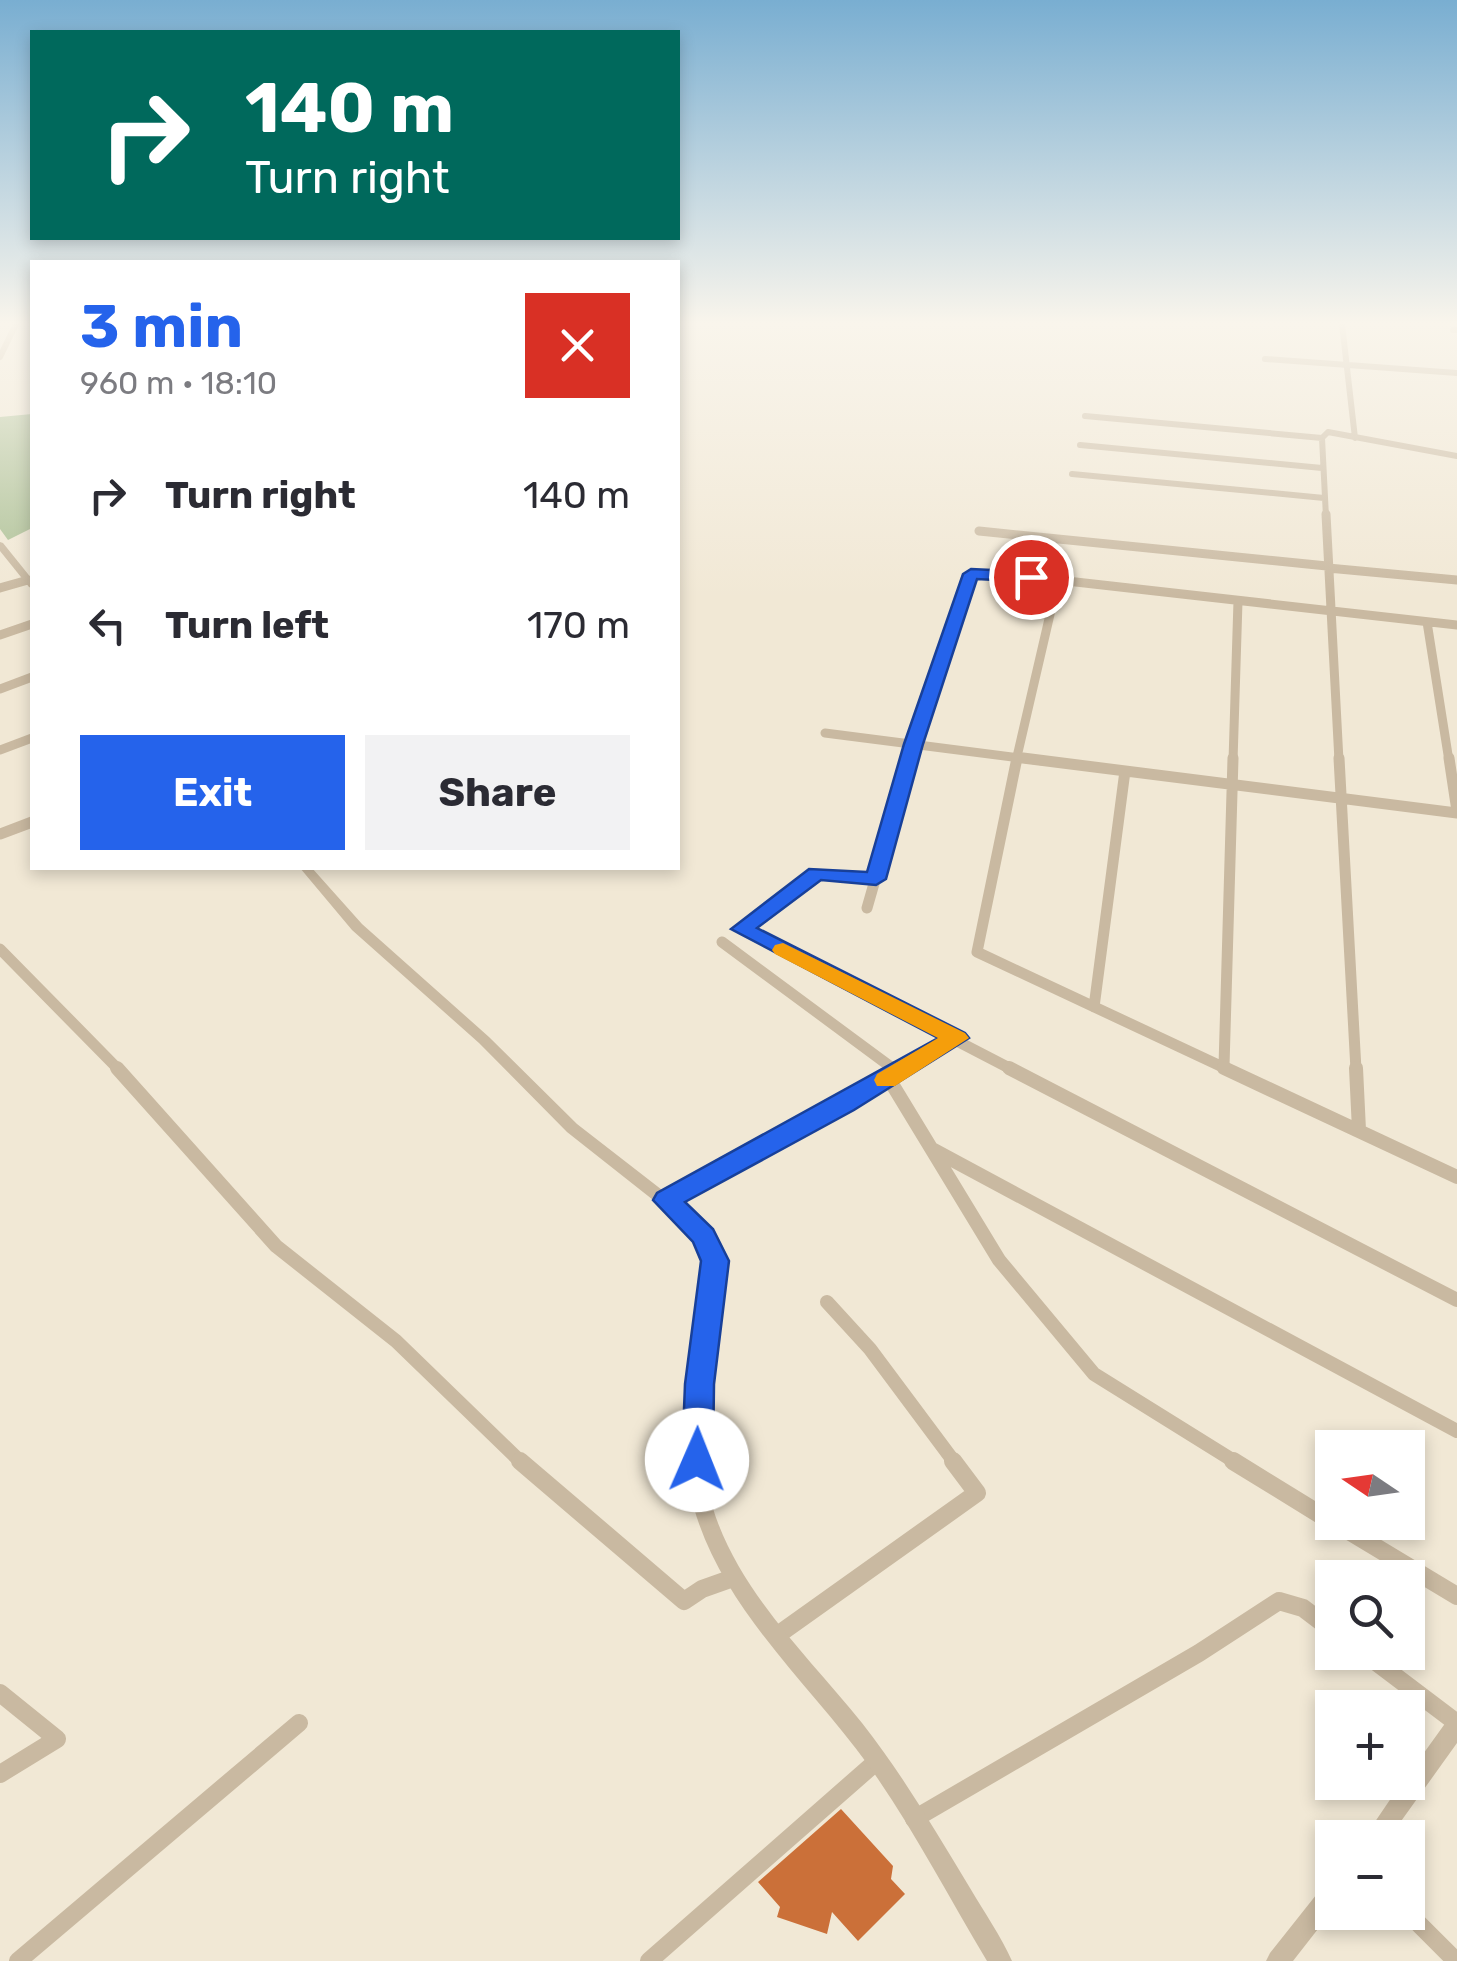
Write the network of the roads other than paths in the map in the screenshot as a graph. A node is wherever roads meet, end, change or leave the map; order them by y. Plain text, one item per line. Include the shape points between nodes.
1 (1086, 416) dead end
2 (1353, 416) edge
3 (1322, 438) junction
4 (1355, 438) junction
5 (1080, 445) dead end
6 (1457, 456) edge
7 (1322, 468) junction
8 (1072, 474) dead end
9 (1324, 498) junction
10 (980, 530) dead end
11 (0, 545) edge
12 (1328, 567) junction
13 (1058, 580) junction
14 (1457, 580) edge
15 (30, 582) edge
16 (0, 588) edge
17 (1238, 600) junction
18 (1332, 611) junction
19 (1427, 622) junction
20 (30, 625) edge
21 (1457, 625) edge
22 (0, 635) edge
23 (30, 679) edge
24 (0, 689) edge
25 (825, 732) dead end
26 (30, 739) edge
27 (914, 744) junction
28 (0, 750) edge
29 (1016, 756) junction
30 (1124, 771) junction
31 (1233, 786) junction
32 (1343, 799) junction
33 (1457, 812) edge
34 (30, 823) edge
35 (0, 834) edge
36 (308, 870) edge
37 (876, 879) junction
38 (867, 908) dead end
39 (722, 942) dead end
40 (0, 950) edge
41 (1094, 1006) junction
42 (957, 1038) junction
43 (1224, 1066) junction
44 (894, 1076) junction
45 (1359, 1130) junction
46 (932, 1148) junction
47 (1457, 1176) edge
48 (666, 1200) junction
49 (1457, 1300) edge
50 (828, 1302) dead end
51 (1457, 1431) edge
52 (1315, 1511) edge
53 (1363, 1540) edge
54 (733, 1578) junction
55 (1457, 1596) edge
56 (1315, 1617) edge
57 (779, 1634) junction
58 (1386, 1670) edge
59 (0, 1694) edge
60 (298, 1723) dead end
61 (1457, 1724) edge
62 (877, 1761) junction
63 (0, 1774) edge
64 (914, 1819) junction
65 (1389, 1820) edge
66 (1315, 1914) edge
67 (1425, 1930) edge
68 (18, 1961) edge
69 (649, 1961) edge
70 (1000, 1961) edge
71 (1278, 1961) edge
72 (1456, 1961) edge

1 - 3 street
2 - 4 street
3 - 4 street via 1328,432
3 - 7 street
4 - 6 street
5 - 7 street
7 - 9 street
8 - 9 street
9 - 12 street
10 - 12 street
11 - 15 street
12 - 14 street
12 - 18 street
13 - 17 street
13 - 27 street via 971,574
13 - 29 street
15 - 16 street
17 - 18 street
17 - 31 street
18 - 19 street
18 - 32 street
19 - 21 street
19 - 33 street
20 - 22 street
23 - 24 street
25 - 27 street
26 - 28 street
27 - 29 street
27 - 37 street
29 - 30 street
29 - 41 street via 977,952
30 - 31 street
30 - 41 street
31 - 32 street
31 - 43 street
32 - 33 street
32 - 45 street
34 - 35 street
36 - 48 street via 357,927 586,1140
37 - 38 street
37 - 42 street via 816,874 742,929
39 - 44 street
40 - 54 street via 102,1051 276,1246 396,1341 524,1465 684,1600
41 - 43 street
42 - 44 street
42 - 49 street
43 - 45 street
44 - 46 street
44 - 48 street
45 - 47 street
46 - 51 street
46 - 52 street via 1000,1260 1094,1374
48 - 54 street via 704,1236 715,1261 700,1384 698,1484
50 - 57 street via 978,1493
53 - 55 street
54 - 57 street
56 - 64 street via 1279,1601
57 - 62 street
58 - 61 street
59 - 63 street via 57,1739
60 - 68 street
61 - 65 street
62 - 64 street
62 - 69 street
64 - 70 street
66 - 71 street
67 - 72 street

